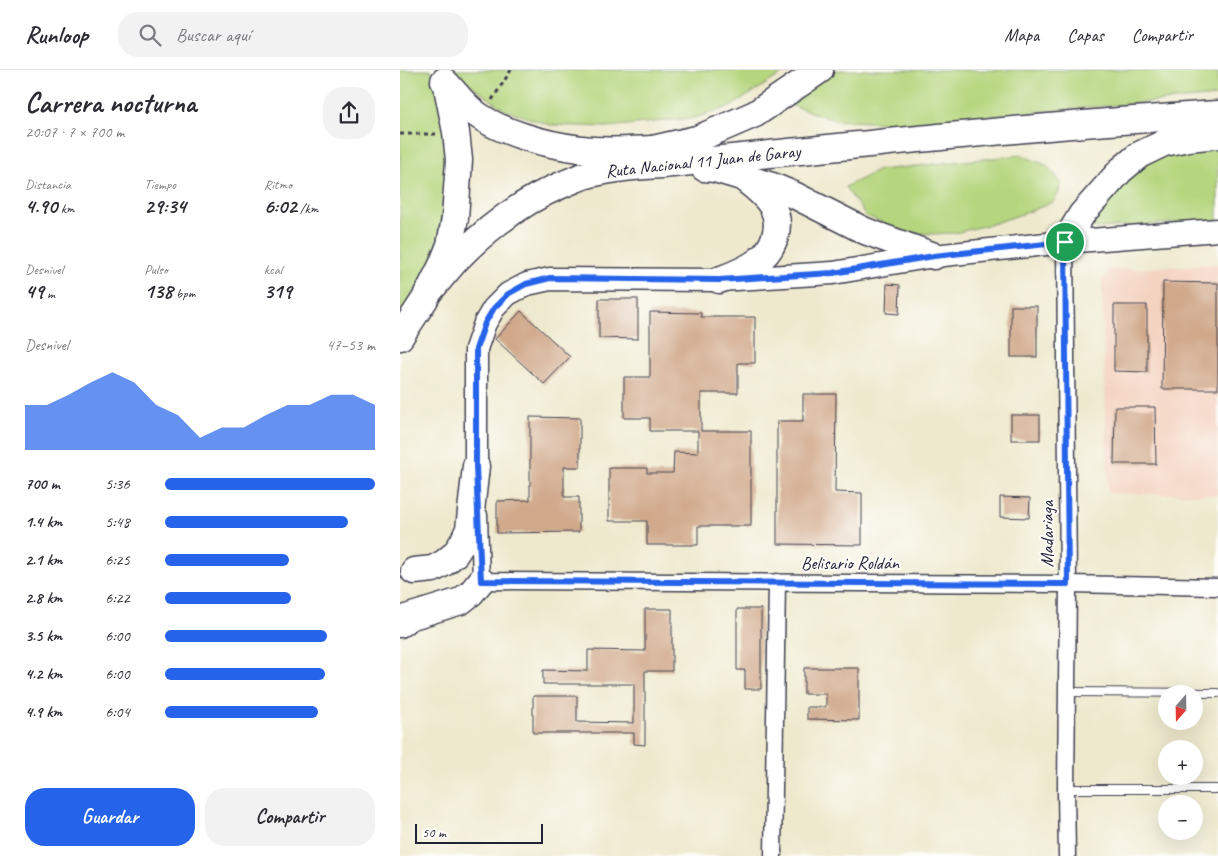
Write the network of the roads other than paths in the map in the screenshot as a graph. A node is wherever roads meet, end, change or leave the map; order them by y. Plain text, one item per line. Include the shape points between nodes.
1 (820, 70) edge
2 (442, 76) edge
3 (1218, 114) edge
4 (1218, 135) edge
5 (658, 157) junction
6 (741, 176) junction
7 (1218, 230) edge
8 (1065, 242) junction
9 (934, 256) junction
10 (719, 280) junction
11 (427, 294) junction
12 (405, 329) edge
13 (476, 466) junction
14 (407, 567) edge
15 (481, 581) junction
16 (777, 582) junction
17 (1068, 584) junction
18 (1218, 587) edge
19 (400, 624) edge
20 (1067, 692) junction
21 (1218, 693) edge
22 (1066, 789) junction
23 (1218, 789) edge
24 (773, 856) edge
25 (1067, 856) edge

1 - 5 highway via 756,114
2 - 5 highway, Ruta Nacional 11 Juan de Garay via 469,109 509,131 581,149 620,150
2 - 11 highway, Ruta Nacional 11 Juan de Garay via 456,132 458,192 450,245
3 - 5 highway, Ruta Nacional 11 Juan de Garay
4 - 8 highway via 1164,143 1139,155 1121,170 1082,214
5 - 6 highway
5 - 11 highway, Ruta Nacional 11 Juan de Garay via 631,167 589,174 527,202 480,236
6 - 9 highway via 772,186 865,230
6 - 10 highway via 772,206 776,235 759,261
7 - 8 main road
8 - 9 main road
8 - 17 street, Madariaga
9 - 10 main road via 833,273
10 - 13 main road via 550,278 526,284 508,294 485,323 476,349
11 - 12 highway, Ruta Nacional 11 Juan de Garay
13 - 14 highway via 470,529 464,542 455,554 433,569
13 - 15 street
14 - 15 highway via 426,577
15 - 16 street, Belisario Roldán
15 - 19 highway via 461,601 409,617
16 - 17 street, Belisario Roldán
16 - 24 street
17 - 18 street, Belisario Roldán
17 - 20 street, Madariaga
20 - 21 lane
20 - 22 street, Madariaga
22 - 23 lane
22 - 25 street, Madariaga

